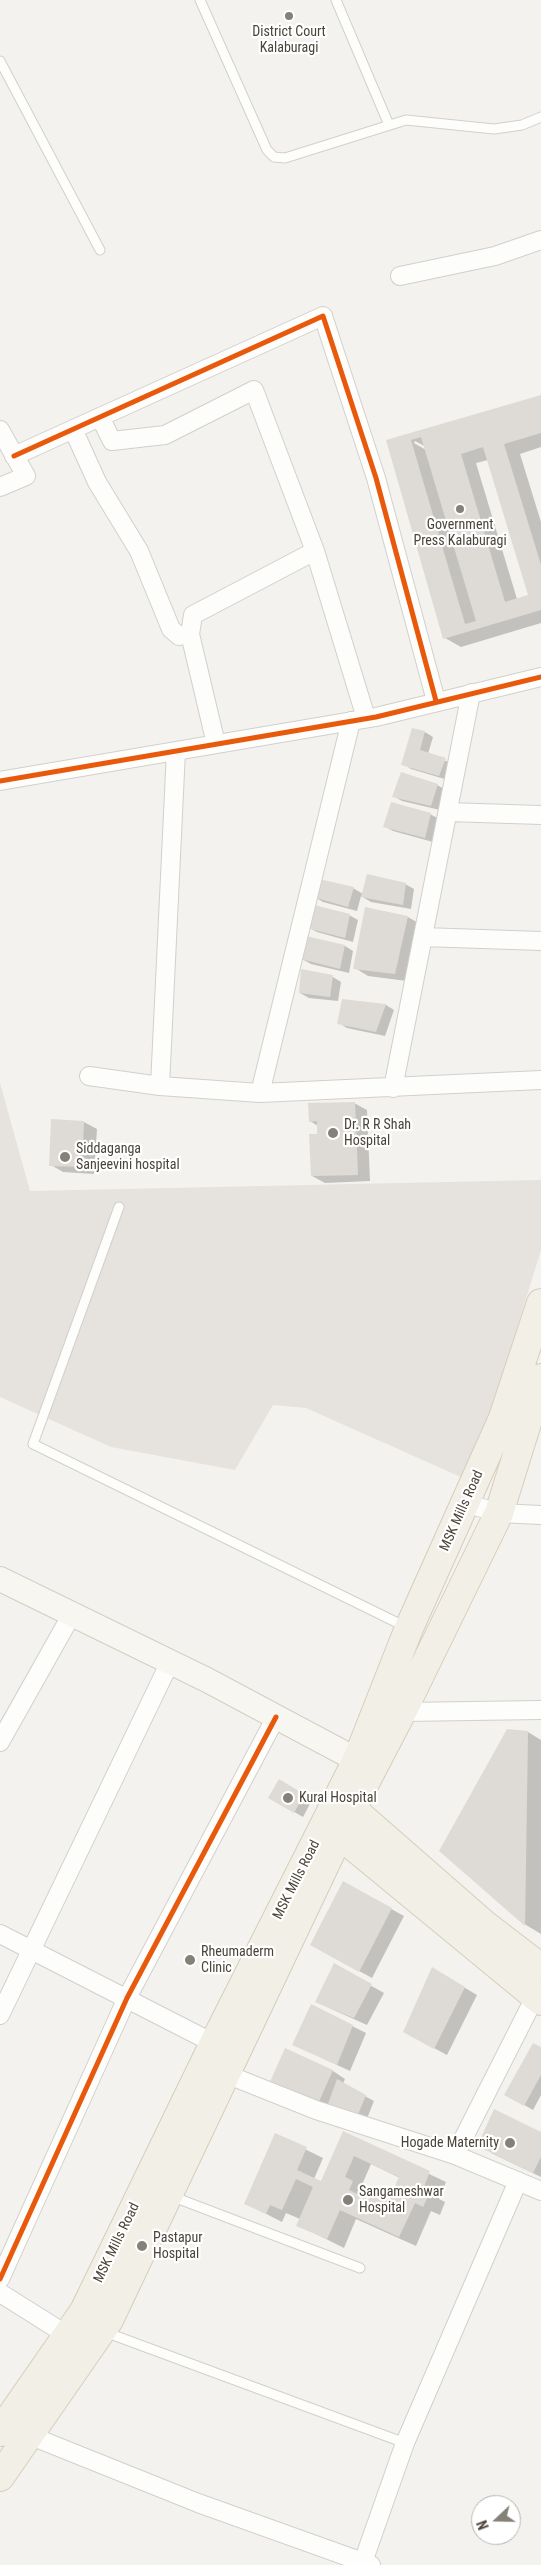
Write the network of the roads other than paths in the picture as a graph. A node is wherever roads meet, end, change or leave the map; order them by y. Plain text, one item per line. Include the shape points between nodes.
1 (200, 0) edge
2 (336, 0) edge
3 (0, 61) edge
4 (541, 117) edge
5 (389, 124) junction
6 (541, 240) edge
7 (100, 250) dead end
8 (400, 276) dead end
9 (100, 417) junction
10 (73, 429) junction
11 (0, 430) edge
12 (14, 456) junction
13 (0, 487) edge
14 (315, 551) junction
15 (190, 634) junction
16 (541, 677) edge
17 (471, 693) junction
18 (436, 701) junction
19 (359, 719) junction
20 (216, 744) junction
21 (176, 751) junction
22 (0, 780) edge
23 (448, 812) junction
24 (541, 815) edge
25 (423, 937) junction
26 (541, 941) edge
27 (89, 1076) dead end
28 (541, 1080) edge
29 (160, 1086) junction
30 (393, 1088) junction
31 (260, 1093) junction
32 (119, 1207) dead end
33 (541, 1303) edge
34 (541, 1378) edge
35 (465, 1503) junction
36 (499, 1513) junction
37 (541, 1515) edge
38 (0, 1579) edge
39 (72, 1614) junction
40 (409, 1628) junction
41 (170, 1662) junction
42 (541, 1710) edge
43 (402, 1712) junction
44 (276, 1716) junction
45 (0, 1742) edge
46 (366, 1763) junction
47 (345, 1802) junction
48 (333, 1829) junction
49 (0, 1934) edge
50 (32, 1949) junction
51 (541, 1968) edge
52 (127, 1998) junction
53 (538, 1999) edge
54 (0, 2014) edge
55 (220, 2059) junction
56 (455, 2155) junction
57 (518, 2182) junction
58 (541, 2191) edge
59 (168, 2195) junction
60 (360, 2268) dead end
61 (0, 2279) edge
62 (0, 2293) edge
63 (102, 2331) junction
64 (67, 2335) junction
65 (11, 2431) edge
66 (405, 2443) junction
67 (3, 2466) edge
68 (367, 2563) edge

1 - 5 lane via 267,150 274,157 284,158
2 - 5 lane
3 - 7 lane
4 - 5 lane via 522,125 494,129 422,120
6 - 8 street via 495,256
9 - 10 street
9 - 14 street via 112,441 165,435 254,390
9 - 18 street via 323,316 376,478
10 - 12 street
10 - 15 street via 97,482 139,551 171,629 179,636
11 - 12 street
12 - 13 street via 26,476
14 - 15 street via 194,615
14 - 19 street
15 - 20 street
16 - 17 street
17 - 18 street
17 - 23 street
18 - 19 street
19 - 20 street
19 - 31 street
20 - 21 street
21 - 22 street
21 - 29 street
23 - 24 street
23 - 25 street
25 - 26 street
25 - 30 street
27 - 29 street
28 - 30 street
29 - 31 street
30 - 31 street
32 - 40 lane via 34,1444
33 - 35 main road, MSK Mills Road via 503,1418
34 - 36 main road, MSK Mills Road
35 - 36 street
35 - 40 main road, MSK Mills Road
36 - 37 street
36 - 43 main road, MSK Mills Road
38 - 39 street
39 - 41 street
39 - 45 street
40 - 46 main road, MSK Mills Road
41 - 44 street
41 - 50 street
42 - 43 street
43 - 46 main road, MSK Mills Road
44 - 46 street
44 - 52 street
46 - 47 main road, MSK Mills Road
47 - 48 main road, MSK Mills Road
47 - 51 main road via 484,1924
48 - 53 main road
48 - 55 main road, MSK Mills Road
49 - 50 street
50 - 52 street
50 - 54 street
52 - 55 street
52 - 61 street
53 - 56 street
55 - 56 street via 316,2110
55 - 59 main road, MSK Mills Road
55 - 64 main road, MSK Mills Road via 84,2311
56 - 57 street
57 - 58 street
57 - 66 street
59 - 60 lane
59 - 63 main road, MSK Mills Road
62 - 64 street
63 - 65 main road, MSK Mills Road
63 - 66 lane
64 - 65 main road, MSK Mills Road
65 - 67 main road, MSK Mills Road
65 - 68 street
66 - 68 street

